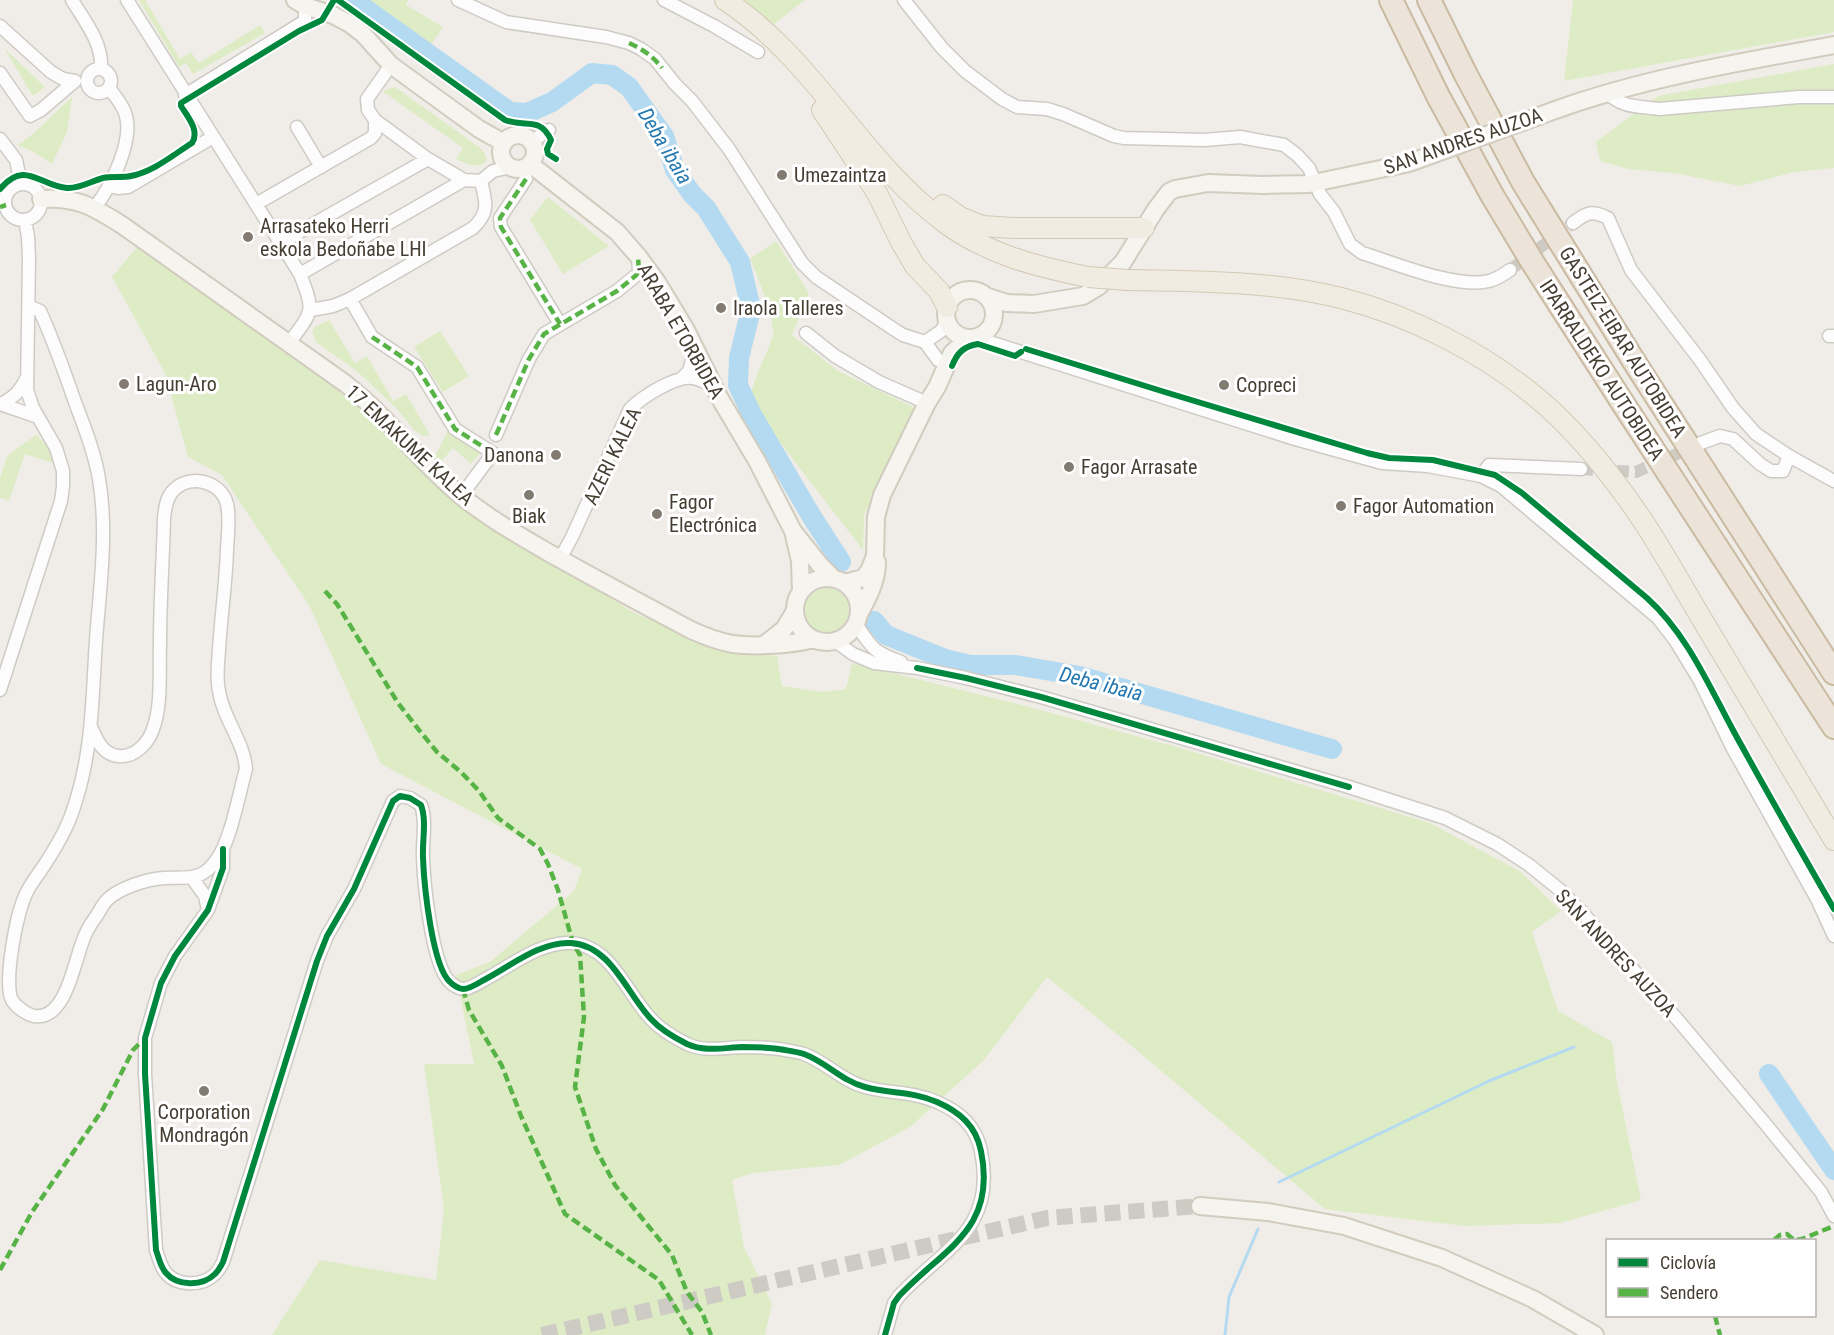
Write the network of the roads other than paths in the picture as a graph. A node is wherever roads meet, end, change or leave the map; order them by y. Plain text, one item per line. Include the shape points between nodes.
1 (72, 0) edge
2 (127, 0) edge
3 (458, 0) edge
4 (664, 0) edge
5 (725, 0) edge
6 (904, 0) edge
7 (1391, 0) edge
8 (1429, 0) edge
9 (300, 3) edge
10 (0, 26) edge
11 (767, 32) junction
12 (1834, 45) edge
13 (758, 52) dead end
14 (391, 65) junction
15 (101, 69) junction
16 (0, 72) edge
17 (81, 80) junction
18 (109, 88) junction
19 (822, 90) junction
20 (1607, 92) junction
21 (185, 95) junction
22 (1834, 97) edge
23 (375, 120) junction
24 (297, 127) dead end
25 (549, 130) dead end
26 (213, 137) junction
27 (0, 139) edge
28 (531, 142) junction
29 (504, 143) junction
30 (428, 159) junction
31 (321, 166) junction
32 (511, 167) junction
33 (528, 171) junction
34 (464, 180) junction
35 (481, 181) junction
36 (1317, 183) junction
37 (21, 184) junction
38 (109, 186) junction
39 (41, 199) junction
40 (256, 204) junction
41 (3, 206) edge
42 (95, 207) junction
43 (25, 220) junction
44 (1573, 223) tunnel mouth
45 (1144, 228) junction
46 (280, 243) junction
47 (638, 256) junction
48 (1510, 270) tunnel mouth
49 (300, 274) junction
50 (988, 297) junction
51 (350, 299) junction
52 (1034, 304) junction
53 (29, 306) junction
54 (311, 310) junction
55 (948, 319) junction
56 (560, 324) junction
57 (990, 328) junction
58 (806, 333) dead end
59 (970, 338) junction
60 (926, 342) junction
61 (289, 343) junction
62 (695, 349) junction
63 (938, 360) junction
64 (27, 376) junction
65 (681, 379) junction
66 (715, 388) junction
67 (927, 403) junction
68 (0, 404) edge
69 (39, 417) junction
70 (496, 435) dead end
71 (1701, 443) tunnel mouth
72 (1789, 456) junction
73 (1581, 469) tunnel mouth
74 (1481, 476) junction
75 (1834, 481) edge
76 (461, 496) junction
77 (793, 531) junction
78 (556, 555) junction
79 (875, 556) junction
80 (839, 581) junction
81 (801, 591) junction
82 (795, 611) junction
83 (857, 619) junction
84 (813, 639) junction
85 (836, 641) junction
86 (765, 644) junction
87 (917, 668) junction
88 (1834, 673) edge
89 (0, 690) edge
90 (92, 727) junction
91 (1834, 727) edge
92 (105, 751) junction
93 (84, 770) junction
94 (1834, 840) edge
95 (224, 849) junction
96 (192, 878) junction
97 (208, 910) junction
98 (1831, 930) edge
99 (1829, 1195) edge
100 (1200, 1206) tunnel mouth
101 (1834, 1216) edge
102 (885, 1335) edge
103 (1595, 1335) edge

1 - 15 street via 98,44
2 - 21 street
3 - 60 street via 506,22 628,43 655,59 729,149 802,263 816,277 892,328
4 - 13 street
5 - 11 main road
6 - 36 street via 959,65 1012,105 1047,110 1124,138 1240,138 1284,145 1297,154
7 - 91 highway, IPARRALDEKO AUTOBIDEA via 1438,96 1533,263
8 - 88 highway, GASTEIZ-EIBAR AUTOBIDEA via 1523,182
9 - 14 street via 350,24
9 - 21 street via 305,21
10 - 17 street via 51,72 63,79
11 - 19 main road
11 - 55 main road via 799,73 878,193 915,266 939,291
12 - 20 street, SAN ANDRES AUZOA
14 - 23 street via 368,99
14 - 29 street
15 - 17 street
15 - 18 street via 110,76
16 - 17 street via 30,116
17 - 18 street via 94,92 102,93
18 - 38 street via 126,115 127,127 126,141
19 - 45 main road via 853,116 929,196 960,217 982,226 1013,228
19 - 94 main road, bridge via 880,162 925,207 977,243 1043,268 1088,277 1253,284 1341,298 1444,337 1535,396 1594,457 1641,518
20 - 22 street via 1615,101 1659,109
20 - 36 street, SAN ANDRES AUZOA, bridge via 1409,163
21 - 26 street
23 - 30 street
23 - 31 street via 371,138
24 - 31 street
25 - 28 street
26 - 38 street via 128,187
26 - 40 street
27 - 37 street via 16,160
28 - 29 street via 518,135
28 - 33 street via 535,151
29 - 32 street via 502,154
30 - 34 street
30 - 46 street
31 - 40 street
32 - 33 street
32 - 35 street via 494,171
33 - 47 street, ARABA ETORBIDEA via 617,232
33 - 56 street via 500,218 501,227
34 - 35 street
34 - 49 street
35 - 51 street via 486,205 482,220
36 - 45 street, SAN ANDRES AUZOA via 1208,183 1184,187 1169,192
36 - 48 street via 1350,244 1362,253 1461,282 1488,281
37 - 39 street via 36,189
37 - 41 street via 11,189
38 - 42 street
39 - 42 street, 17 EMAKUME KALEA via 71,200
39 - 43 street via 37,213
40 - 46 street
41 - 43 street via 15,218
42 - 61 street, 17 EMAKUME KALEA
43 - 53 street
44 - 72 street via 1584,214 1598,213 1608,218 1631,270 1733,408 1756,434
45 - 52 street, SAN ANDRES AUZOA via 1123,262 1098,287 1083,296
46 - 49 street
47 - 56 street via 639,273 617,291
47 - 62 street, ARABA ETORBIDEA
49 - 54 street
50 - 52 street, SAN ANDRES AUZOA via 1007,303
50 - 55 street, SAN ANDRES AUZOA via 964,290 950,300
50 - 57 street via 995,312
51 - 54 street
51 - 76 street via 372,337 417,367 454,429 493,453
52 - 57 street, SAN ANDRES AUZOA
53 - 64 street
53 - 90 street via 40,311 47,326 99,477 102,547
54 - 61 street
55 - 59 street via 956,334
55 - 60 street via 941,332
55 - 63 street
56 - 70 street via 544,334 534,351
57 - 59 street, SAN ANDRES AUZOA
58 - 67 street via 879,382
59 - 67 street, SAN ANDRES AUZOA via 952,353
59 - 74 street via 1382,463 1428,466
60 - 63 street
61 - 76 street, 17 EMAKUME KALEA via 367,400
62 - 65 street via 689,371
62 - 66 street, ARABA ETORBIDEA
63 - 67 street
64 - 68 street via 18,393
64 - 69 street via 27,390
65 - 66 street via 691,377
65 - 78 street, AZERI KALEA via 639,400 630,409 572,537
66 - 77 street, ARABA ETORBIDEA
67 - 79 street via 882,495 876,517
68 - 69 street
69 - 89 street via 63,471 61,501
71 - 72 street via 1720,436 1733,438 1771,471 1783,471
72 - 75 street
73 - 74 street via 1489,465
74 - 98 street via 1508,491 1658,618 1675,640
76 - 78 street, 17 EMAKUME KALEA
77 - 80 street, ARABA ETORBIDEA via 820,566
77 - 81 street, ARABA ETORBIDEA
78 - 86 street, 17 EMAKUME KALEA via 709,638 744,645
79 - 80 street via 863,578
79 - 83 street via 877,571
80 - 81 street via 816,580
80 - 83 street via 856,597
81 - 82 street
82 - 84 street via 800,627
82 - 86 street via 784,629
83 - 85 street via 844,637
83 - 87 street via 870,647
84 - 85 street
84 - 86 street, 17 EMAKUME KALEA
85 - 87 street via 874,663
87 - 99 street, SAN ANDRES AUZOA via 1041,698 1349,787 1445,818 1497,844 1560,890 1677,1018
90 - 92 street
90 - 93 street
92 - 93 street
92 - 95 street via 118,756 133,754 146,742 157,715 166,502 183,483 213,484 226,500 229,514 219,692 245,757 246,769
93 - 96 street via 73,812 23,902 8,981 13,1002 31,1016 55,1009 63,998 89,927 108,900 140,882
95 - 96 street via 208,870
95 - 97 street via 223,868
96 - 97 street via 206,896
97 - 102 street via 161,983 145,1038 156,1250 161,1265 177,1282 201,1282 213,1276 223,1262 317,962 393,801 400,796 421,805 424,813 423,860 430,925 439,959 452,985 463,989 481,982 550,945 579,944 598,953 651,1018 688,1044 710,1050 762,1047 804,1054 865,1088 919,1095 964,1118 980,1146 982,1203 943,1257 899,1296
99 - 101 street, SAN ANDRES AUZOA
100 - 103 street via 1268,1212 1344,1226 1442,1258 1533,1299

